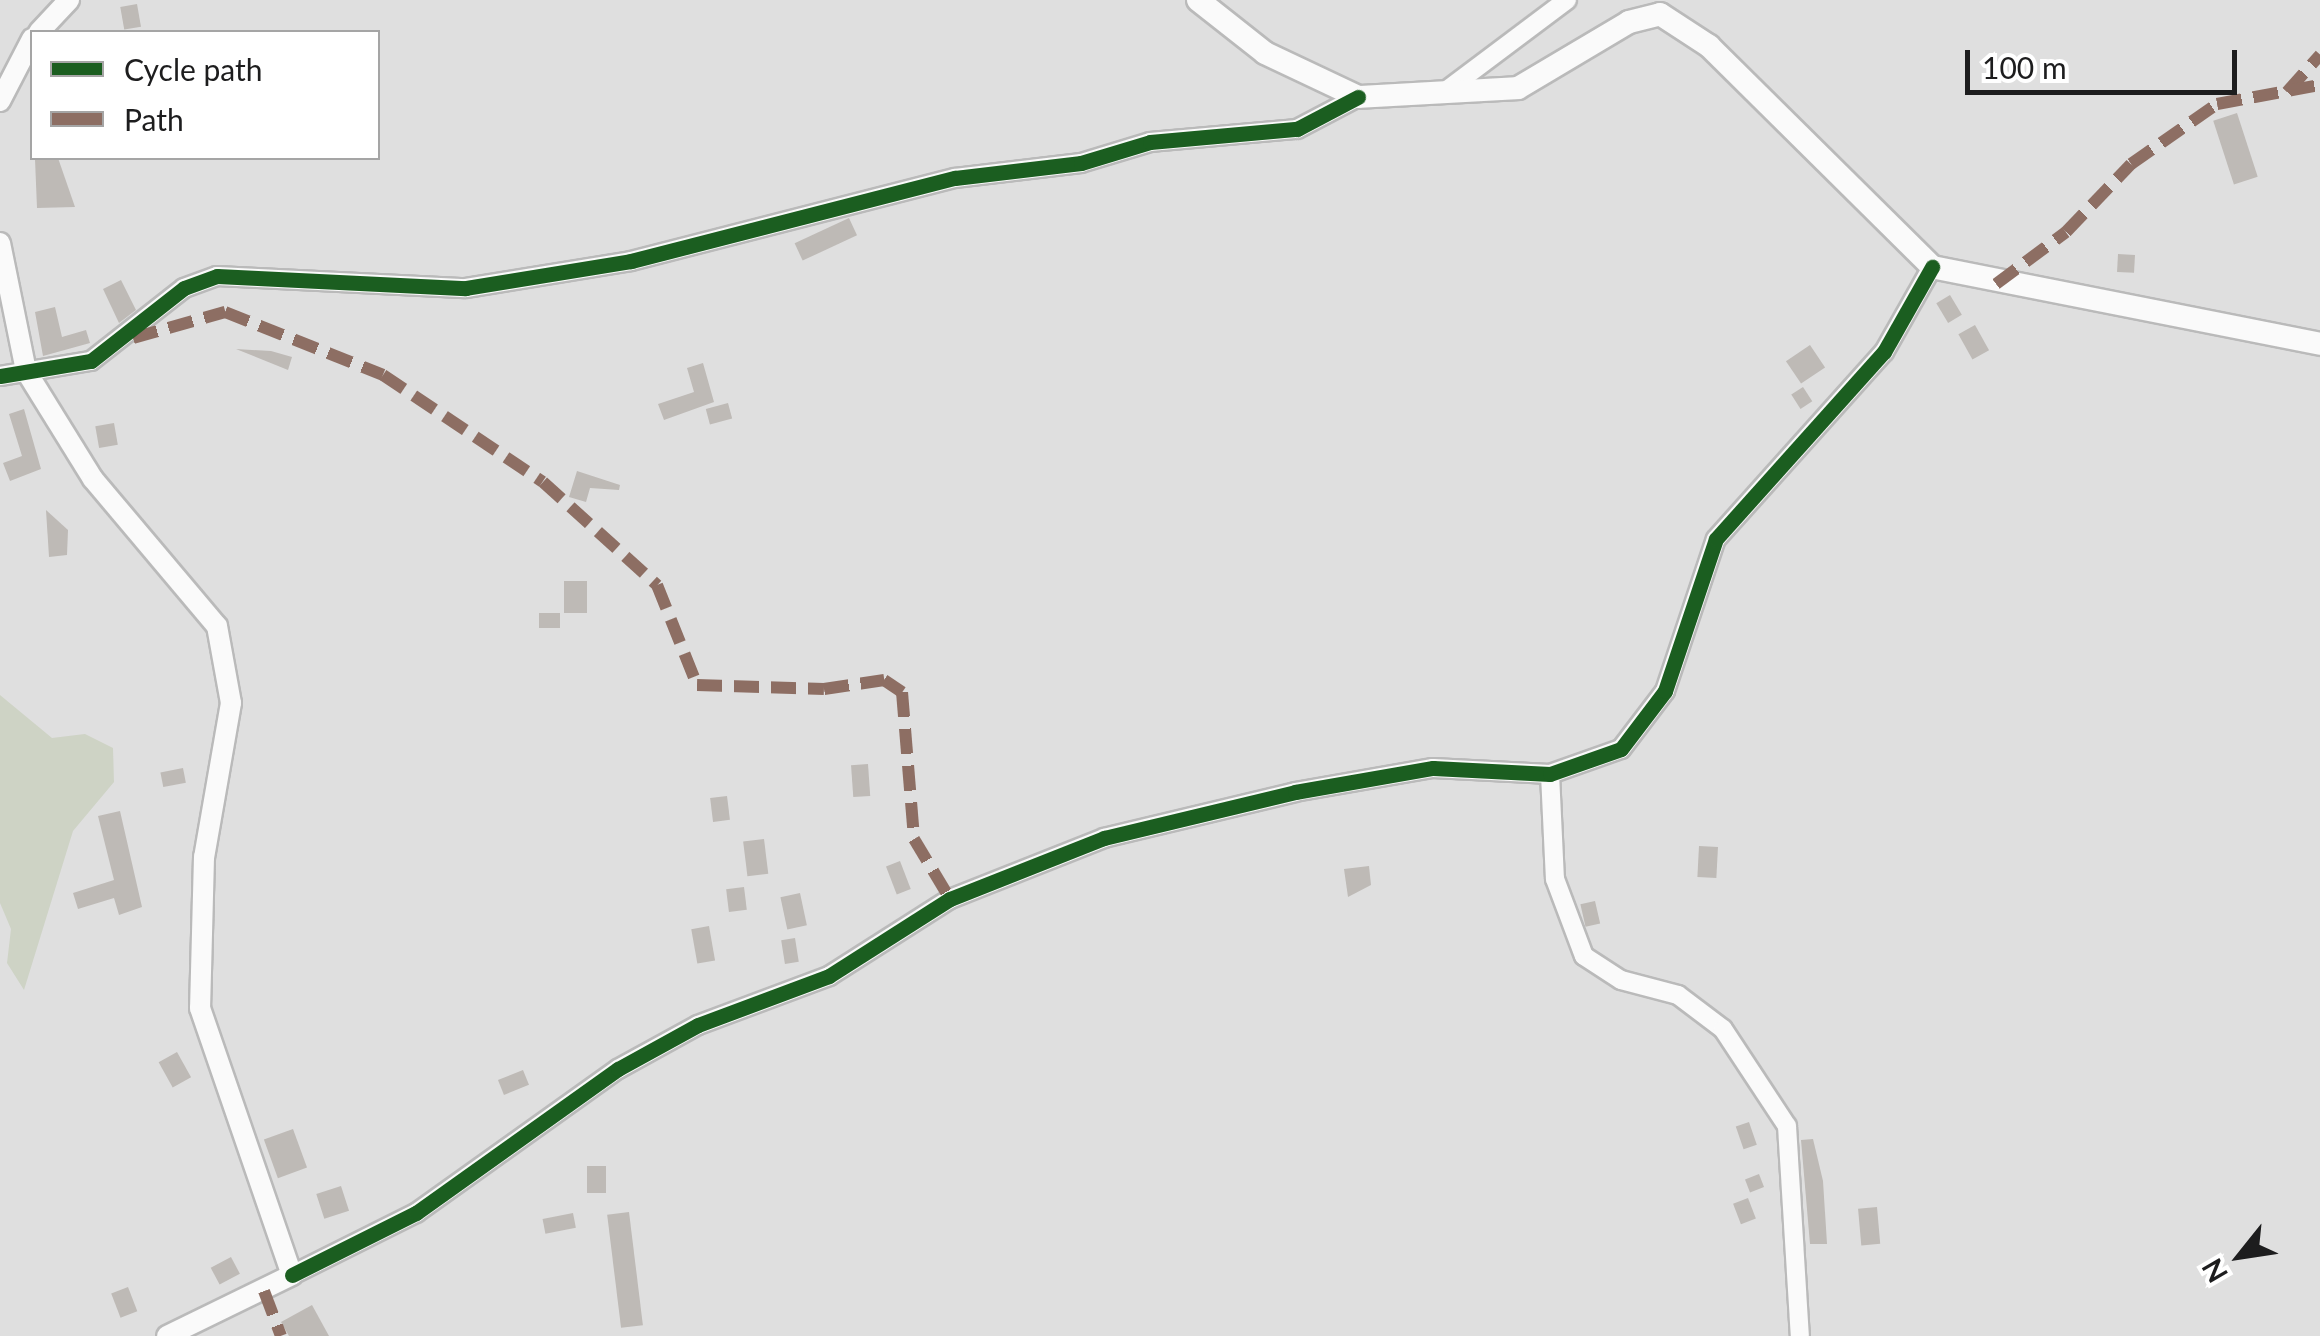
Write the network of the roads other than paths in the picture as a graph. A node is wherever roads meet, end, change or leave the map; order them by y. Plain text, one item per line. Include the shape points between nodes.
1 (69, 0) edge
2 (1198, 0) edge
3 (1567, 0) edge
4 (41, 30) edge
5 (30, 43) edge
6 (1442, 93) junction
7 (1358, 97) junction
8 (0, 100) edge
9 (0, 243) edge
10 (1932, 267) junction
11 (2320, 344) edge
12 (26, 371) junction
13 (0, 376) edge
14 (1550, 774) junction
15 (292, 1275) junction
16 (167, 1336) edge
17 (1800, 1336) edge

1 - 4 street
2 - 7 main road via 1265,53
3 - 6 street
5 - 8 street
6 - 7 main road
6 - 10 main road via 1518,88 1629,22 1660,14 1709,46
7 - 12 street via 1297,129 1150,142 1081,163 955,178 631,262 466,288 217,276 184,288 92,362
9 - 12 street
10 - 11 main road
10 - 14 street via 1884,352 1716,538 1644,726 1620,749
12 - 13 street
12 - 15 street via 93,479 217,626 231,704 204,857 200,1008
14 - 15 street via 1433,768 1310,788 1104,838 950,899 829,976 698,1025 618,1069 416,1214
14 - 17 street via 1555,879 1584,956 1621,980 1678,995 1724,1029 1786,1126
15 - 16 street

